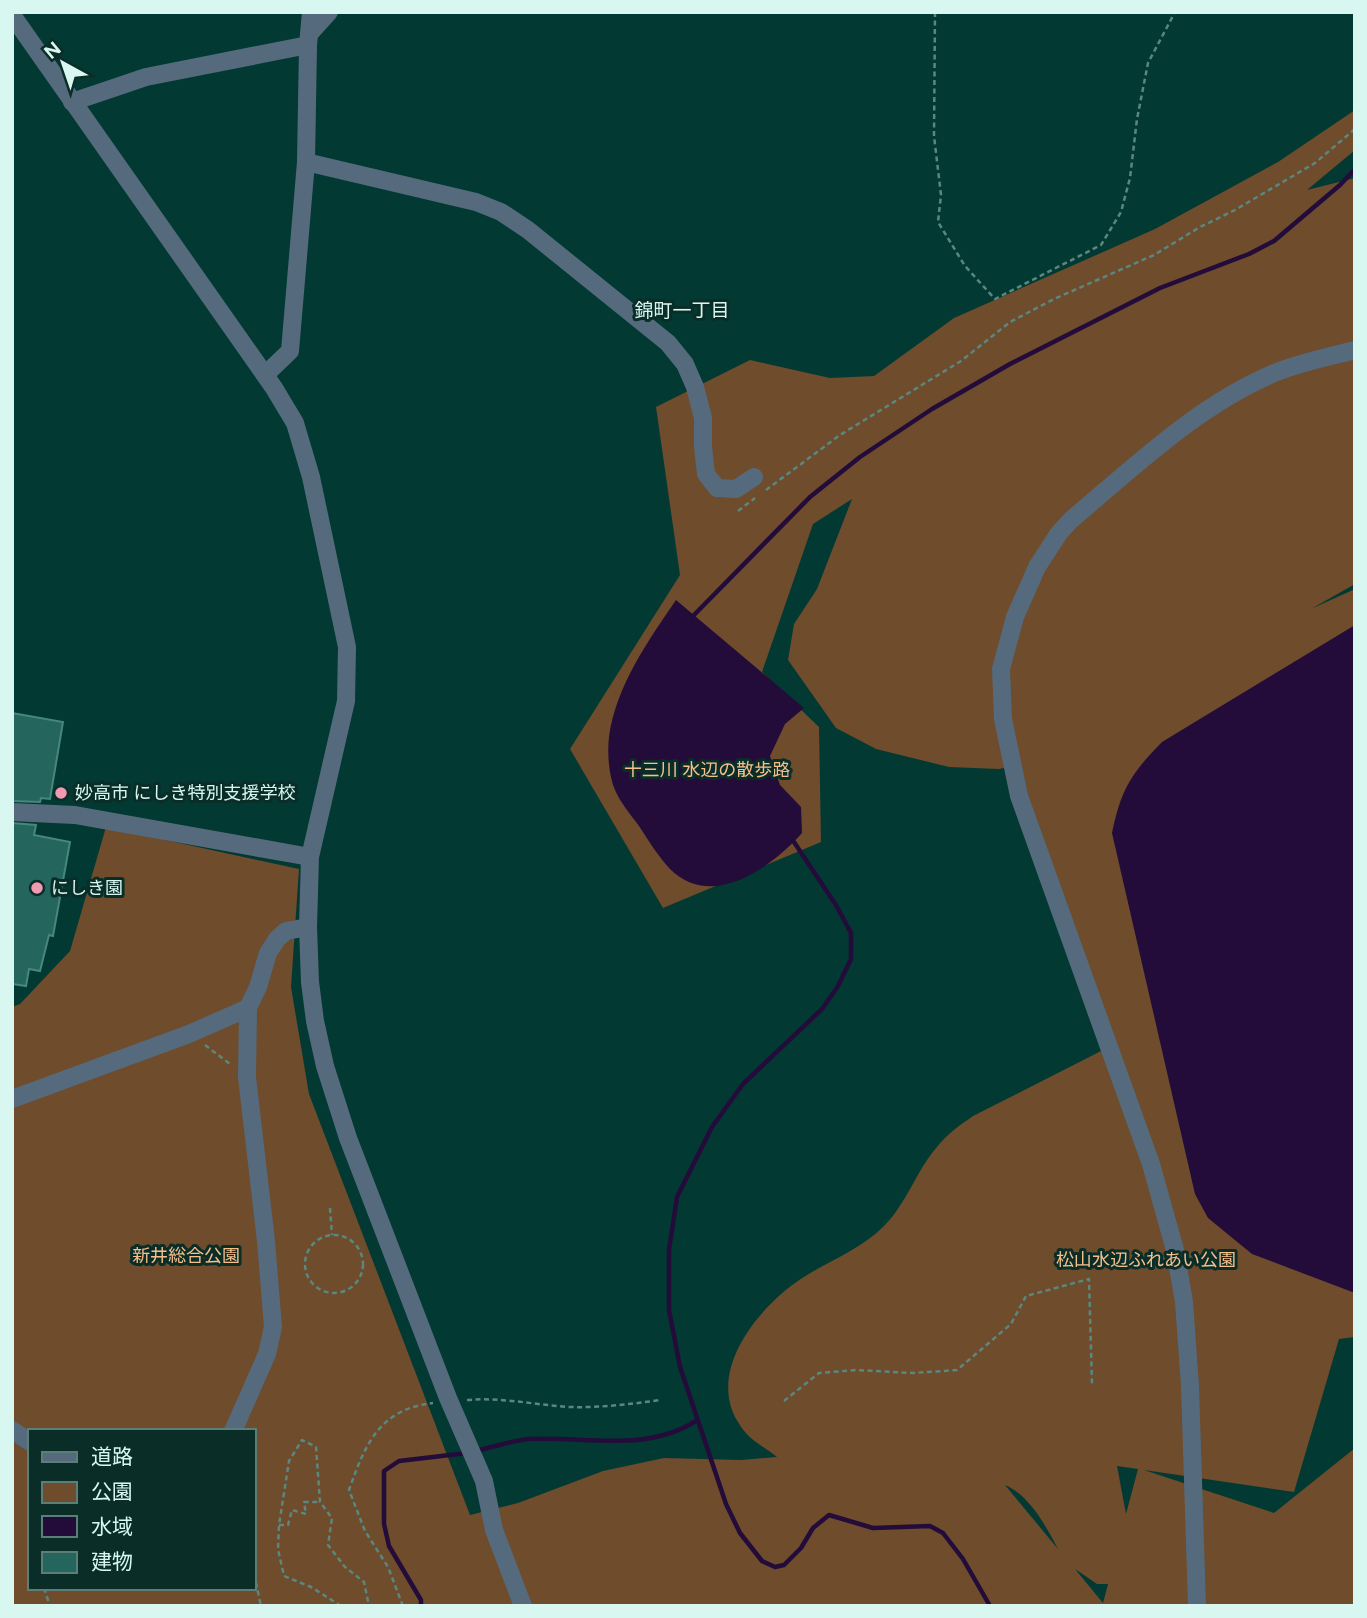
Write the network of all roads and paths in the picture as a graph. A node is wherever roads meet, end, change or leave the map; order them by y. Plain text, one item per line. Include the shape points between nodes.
1 (311, 12) edge
2 (329, 12) edge
3 (935, 12) edge
4 (1175, 12) edge
5 (12, 15) edge
6 (309, 39) junction
7 (72, 102) junction
8 (1355, 130) edge
9 (306, 162) junction
10 (1355, 351) edge
11 (265, 375) junction
12 (754, 477) dead end
13 (738, 511) dead end
14 (12, 812) edge
15 (310, 857) junction
16 (308, 927) junction
17 (248, 1009) junction
18 (189, 1034) junction
19 (247, 1077) junction
20 (12, 1099) edge
21 (330, 1208) dead end
22 (332, 1236) junction
23 (1092, 1385) dead end
24 (784, 1401) dead end
25 (234, 1429) edge
26 (12, 1430) edge
27 (28, 1441) edge
28 (320, 1502) junction
29 (279, 1525) junction
30 (256, 1583) edge
31 (261, 1606) edge
32 (341, 1606) edge
33 (369, 1606) edge
34 (523, 1606) edge
35 (1197, 1606) edge

1 - 6 street
2 - 6 street
3 - 4 path via 938,222 965,266 995,299 1101,245 1121,212 1130,178 1148,63
5 - 7 street
6 - 7 street via 146,77
6 - 9 street
7 - 11 street
8 - 13 path via 1315,163 1236,210 1154,255 1010,322 961,361 840,435
9 - 11 street via 290,351
9 - 12 street via 477,202 528,230 668,343 685,364 703,418 706,474 717,488 736,489
10 - 35 street via 1277,372 1223,399 1071,520 1037,567 1015,617 1001,669 1003,719 1019,796 1151,1164 1175,1250 1184,1302
11 - 15 street via 295,423 312,477 347,647 346,701
14 - 15 street via 75,815
15 - 16 street
16 - 17 street via 286,931 276,939
16 - 34 street via 315,1021 334,1096 448,1398 484,1480 494,1530
17 - 18 street
17 - 19 street
18 - 19 path
18 - 20 street
19 - 25 street via 273,1327 267,1354
21 - 22 path
22 - 22 path via 309,1248 305,1267 321,1290 340,1293 361,1275 362,1256 352,1241
23 - 24 path via 1089,1279 1026,1296 1011,1324 957,1370 819,1373
26 - 27 street
28 - 29 path via 304,1502 306,1514 292,1510 288,1525
28 - 29 path via 316,1447 302,1440 289,1461
28 - 33 path via 332,1518 328,1545 364,1582
29 - 32 path via 284,1577
30 - 31 path

